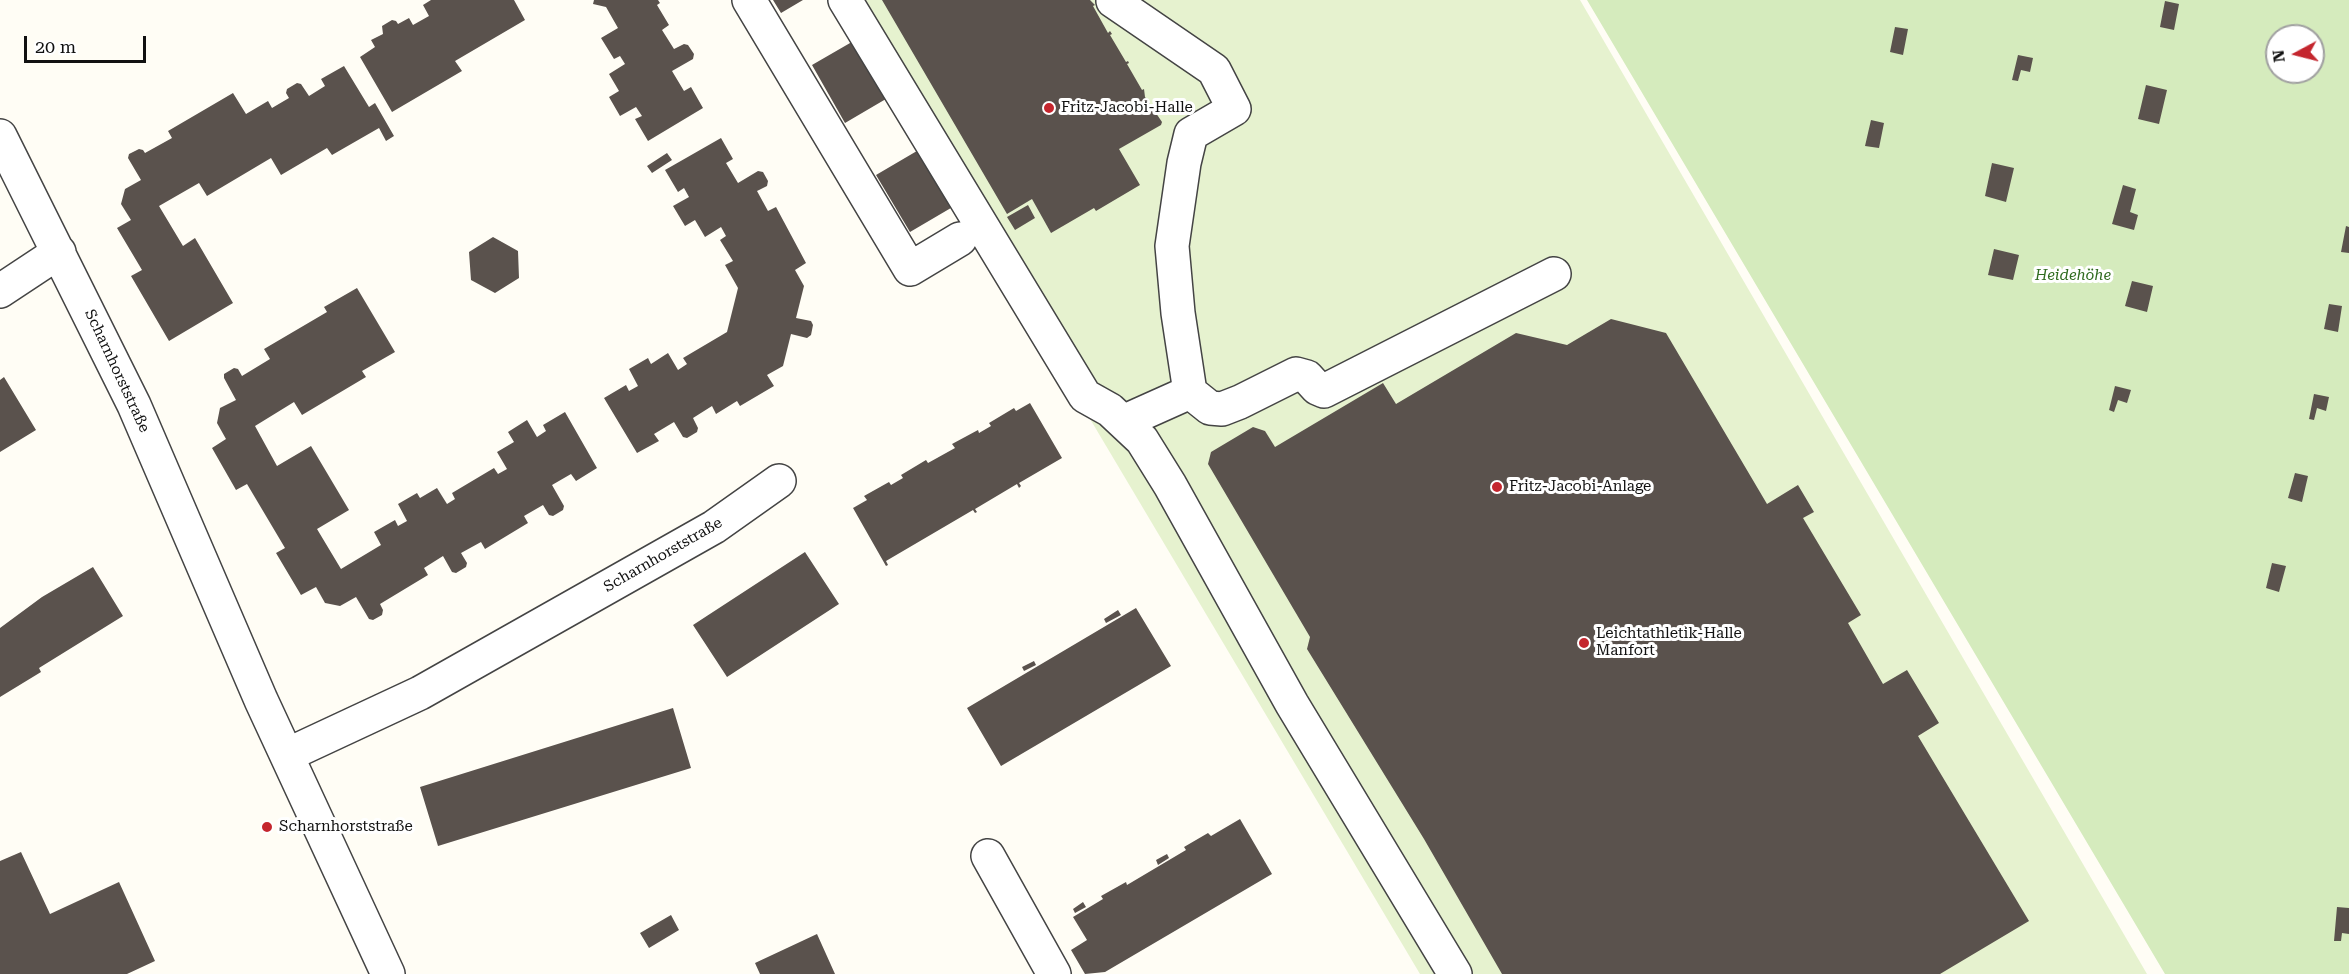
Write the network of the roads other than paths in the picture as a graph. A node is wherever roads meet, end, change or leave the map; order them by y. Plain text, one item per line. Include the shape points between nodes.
1 (749, 0) edge
2 (845, 0) edge
3 (1113, 1) edge
4 (0, 136) edge
5 (960, 239) dead end
6 (59, 252) junction
7 (1554, 274) dead end
8 (0, 291) edge
9 (1190, 392) junction
10 (1123, 422) junction
11 (779, 481) dead end
12 (287, 755) junction
13 (988, 856) dead end
14 (388, 974) edge
15 (1054, 974) edge
16 (1455, 974) edge

1 - 5 street via 910,269
2 - 10 street via 1085,396
3 - 9 street via 1214,70 1234,109 1191,134 1184,163 1172,246
4 - 6 street, Scharnhorststraße
6 - 8 street
6 - 12 street, Scharnhorststraße via 134,405
7 - 9 street via 1324,391 1307,377 1296,374 1222,408 1210,408
9 - 10 street
10 - 16 street via 1142,440 1170,485 1292,704
11 - 12 street, Scharnhorststraße via 714,527 430,687
12 - 14 street, Scharnhorststraße
13 - 15 street

